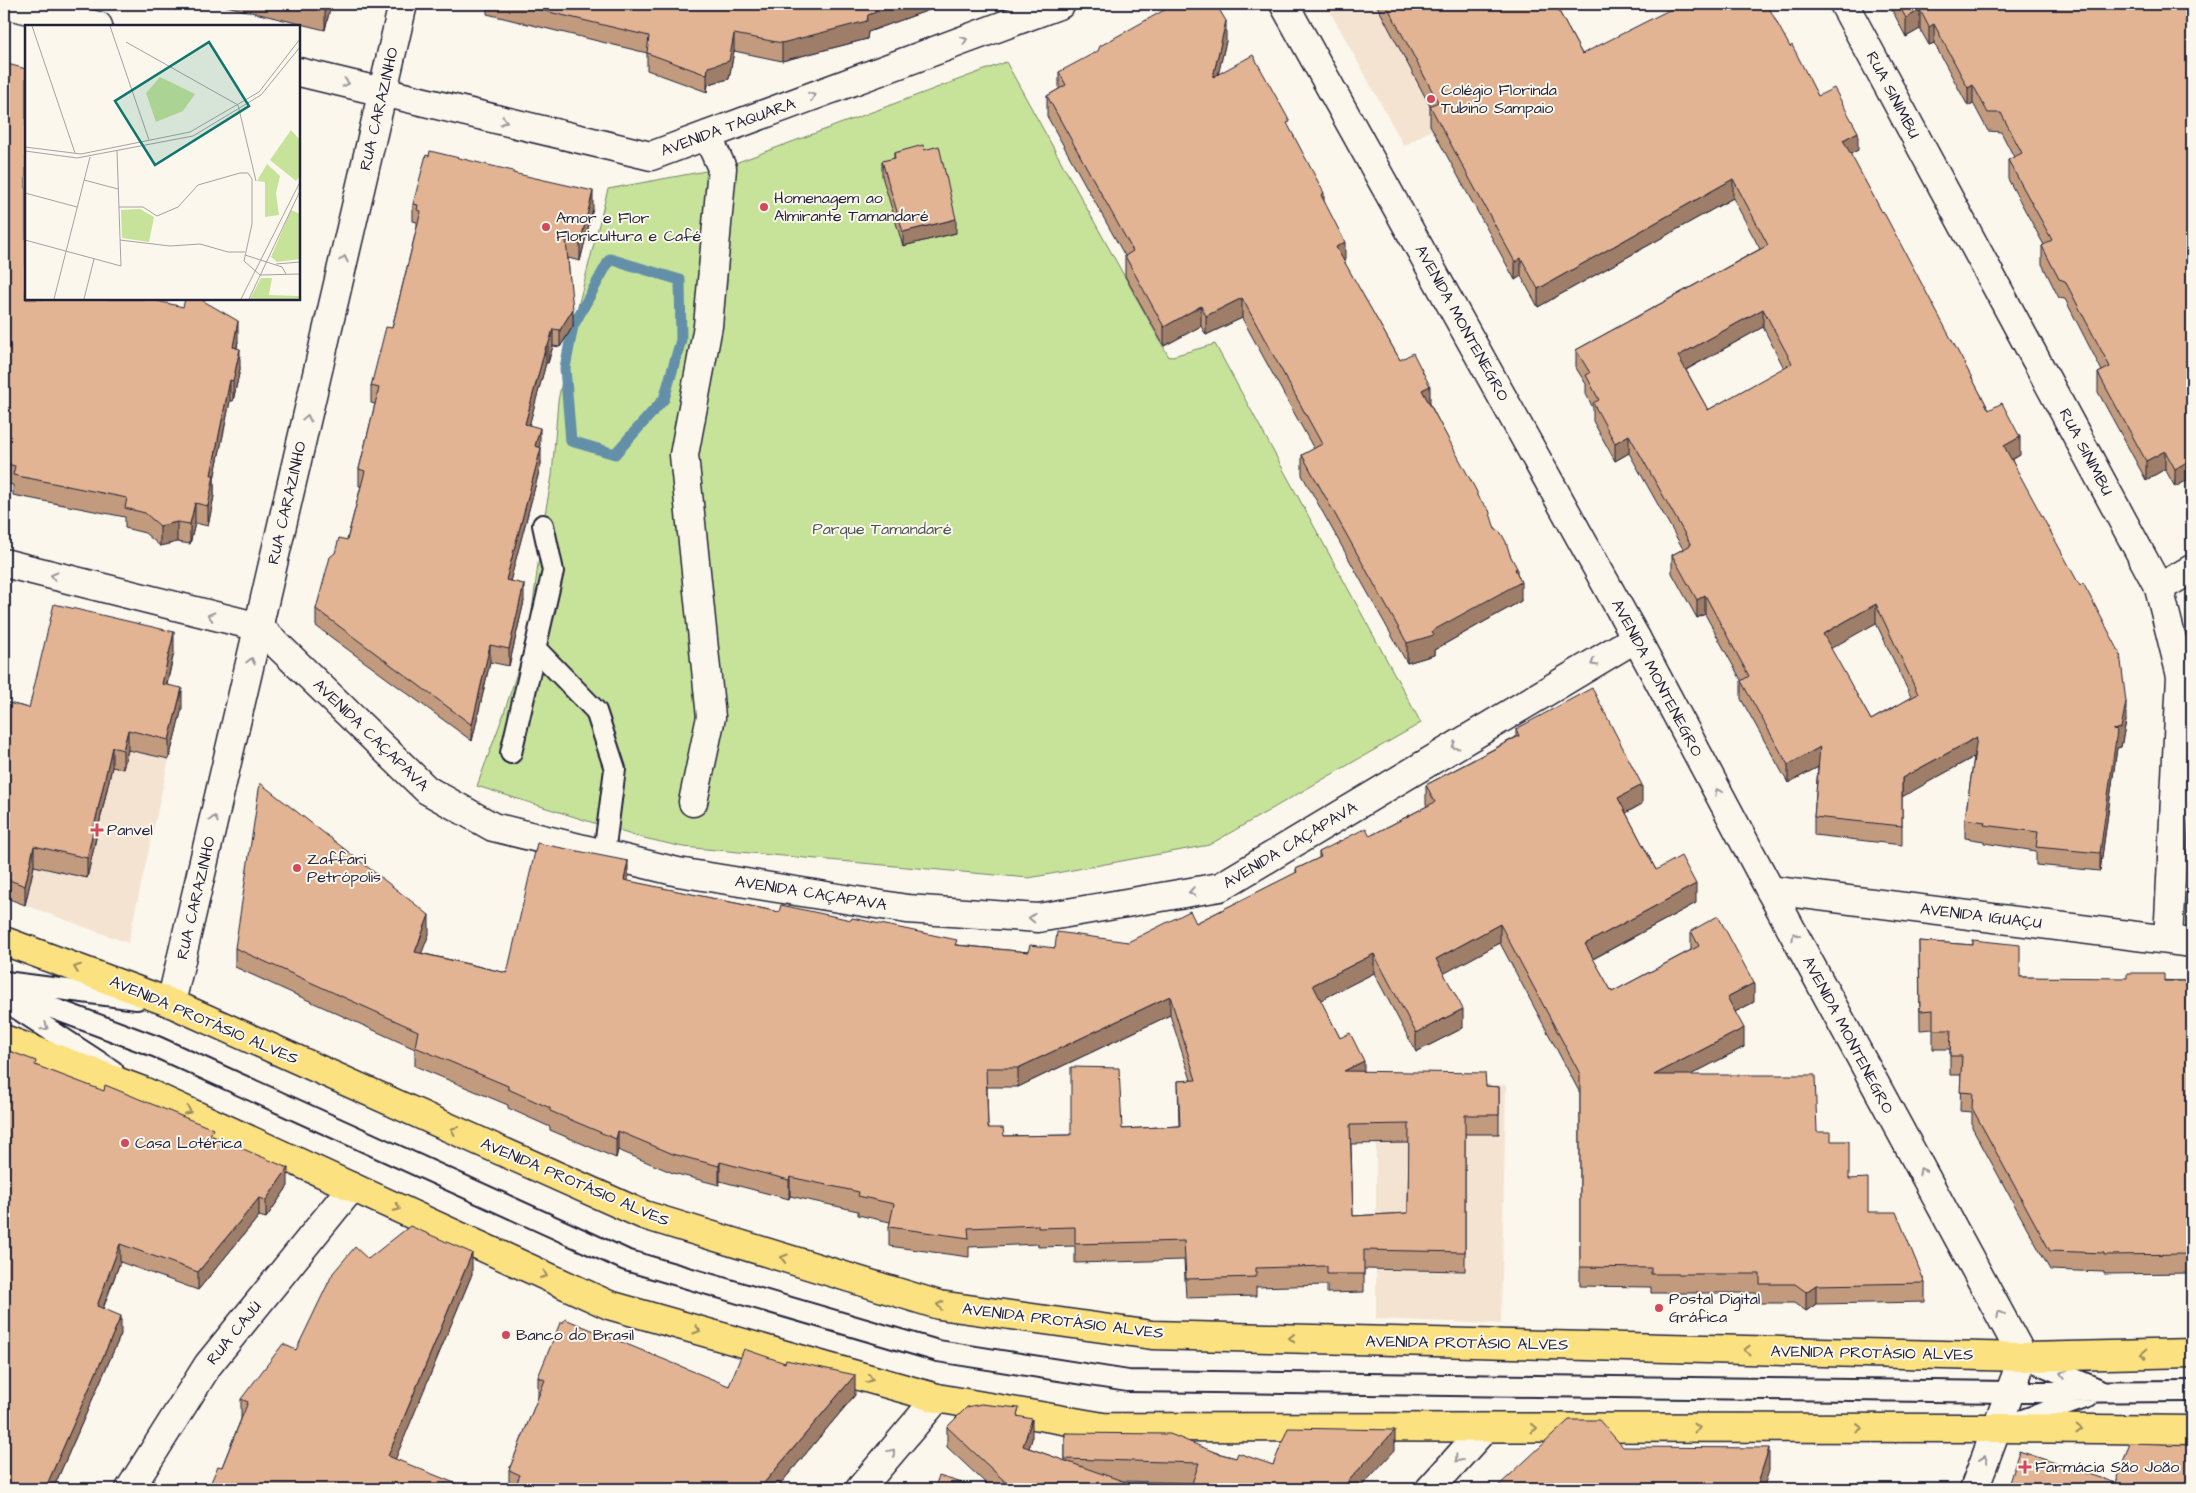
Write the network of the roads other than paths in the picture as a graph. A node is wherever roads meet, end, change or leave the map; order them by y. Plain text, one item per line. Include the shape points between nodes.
1 (4, 4) edge
2 (403, 4) edge
3 (1061, 4) edge
4 (1284, 4) edge
5 (1844, 4) edge
6 (94, 25) edge
7 (300, 72) edge
8 (383, 92) junction
9 (707, 135) junction
10 (543, 525) dead end
11 (4, 563) edge
12 (2192, 569) edge
13 (2159, 588) junction
14 (259, 628) junction
15 (1636, 638) junction
16 (536, 648) junction
17 (511, 753) dead end
18 (693, 802) dead end
19 (604, 854) junction
20 (1770, 890) junction
21 (4, 941) edge
22 (2180, 941) edge
23 (4, 982) edge
24 (4, 990) edge
25 (4, 1000) edge
26 (171, 1003) junction
27 (4, 1039) edge
28 (143, 1091) junction
29 (352, 1187) junction
30 (2192, 1353) edge
31 (2023, 1356) junction
32 (2192, 1391) edge
33 (2009, 1392) junction
34 (2104, 1392) junction
35 (937, 1398) junction
36 (1485, 1428) junction
37 (1998, 1428) junction
38 (2192, 1430) edge
39 (130, 1489) edge
40 (860, 1489) edge
41 (1430, 1489) edge
42 (1974, 1489) edge

1 - 6 street
2 - 8 street, RUA CARAZINHO
9 -> 3 street, AVENIDA TAQUARA
4 - 15 street, AVENIDA MONTENEGRO
5 - 13 street, RUA SINIMBU
7 -> 8 street, AVENIDA TAQUARA
8 -> 9 street, AVENIDA TAQUARA via 651,156
14 -> 8 street, RUA CARAZINHO
9 - 18 street via 722,168 708,326 684,455 711,717
10 - 16 lane via 552,571
14 -> 11 street, AVENIDA CAÇAPAVA
12 - 13 street
13 - 22 street, RUA SINIMBU via 2180,676
14 - 19 street, AVENIDA CAÇAPAVA via 427,790 493,827
26 -> 14 street, RUA CARAZINHO
15 -> 19 street, AVENIDA CAÇAPAVA via 1220,887 1038,918 907,909 678,872
20 -> 15 street, AVENIDA MONTENEGRO
16 - 17 lane
16 - 19 lane via 596,711 615,769
20 - 22 street, AVENIDA IGUAÇU
31 -> 20 street, AVENIDA MONTENEGRO
26 -> 21 main road, AVENIDA PROTÁSIO ALVES
23 - 26 lane
24 - 33 lane via 157,1047 626,1260 938,1352 1128,1381
25 -> 28 lane
31 -> 26 main road, AVENIDA PROTÁSIO ALVES via 1152,1335 939,1305 644,1215
27 - 28 main road
28 -> 29 main road
29 -> 35 main road via 609,1305
29 - 39 street, RUA CAJÚ via 208,1365
30 -> 31 main road, AVENIDA PROTÁSIO ALVES
31 - 33 street
34 -> 31 lane
32 - 34 lane
33 - 34 lane
33 - 37 street
34 - 37 lane
35 - 36 main road via 1103,1427
40 -> 35 street
36 -> 37 main road
36 -> 41 street
37 -> 38 main road
42 -> 37 street

